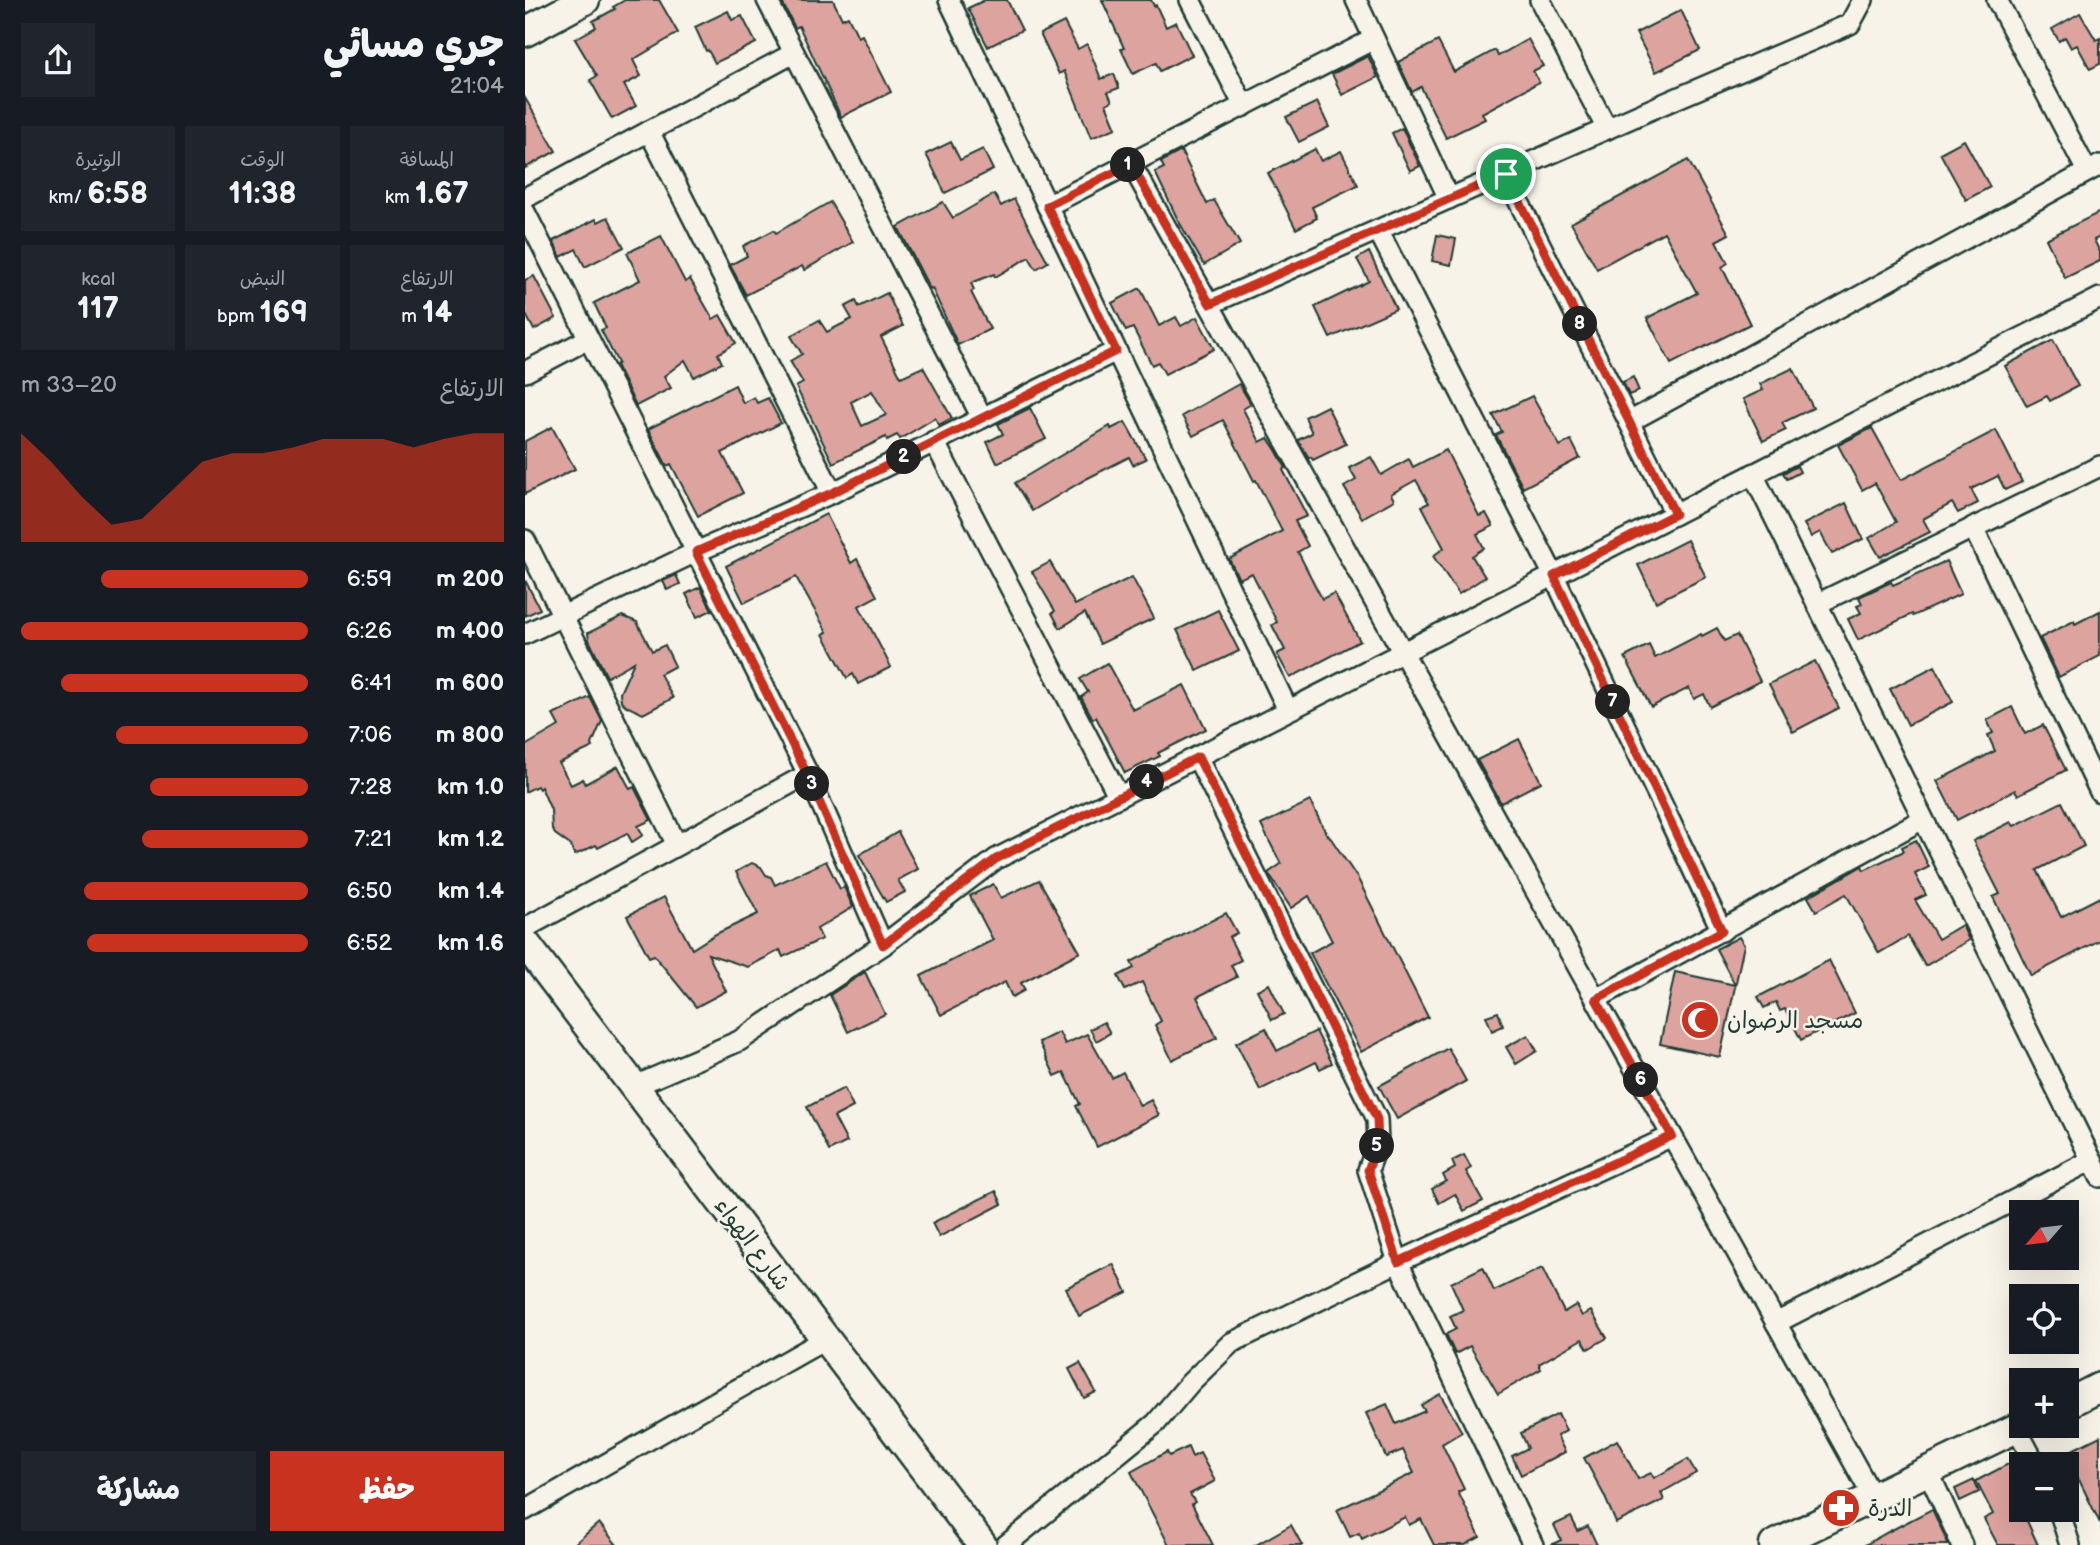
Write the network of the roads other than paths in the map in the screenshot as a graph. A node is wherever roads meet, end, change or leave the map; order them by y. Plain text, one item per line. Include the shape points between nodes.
1 (585, 0) edge
2 (767, 0) edge
3 (949, 0) edge
4 (1190, 0) edge
5 (1356, 0) edge
6 (1540, 0) edge
7 (1863, 0) edge
8 (1997, 0) edge
9 (525, 32) edge
10 (1374, 39) junction
11 (794, 53) junction
12 (1244, 106) junction
13 (1607, 129) junction
14 (649, 131) junction
15 (1131, 164) junction
16 (2094, 168) edge
17 (1506, 174) junction
18 (525, 198) edge
19 (1449, 199) junction
20 (1047, 206) junction
21 (525, 212) edge
22 (1378, 230) junction
23 (2100, 298) edge
24 (1210, 304) junction
25 (588, 339) junction
26 (1116, 351) junction
27 (525, 372) edge
28 (982, 418) junction
29 (1629, 422) junction
30 (934, 441) junction
31 (2100, 466) edge
32 (1753, 474) junction
33 (832, 493) junction
34 (1675, 514) junction
35 (1973, 527) junction
36 (525, 540) edge
37 (696, 552) junction
38 (1554, 576) junction
39 (1817, 604) junction
40 (563, 616) junction
41 (525, 634) edge
42 (1403, 652) junction
43 (1289, 710) junction
44 (1198, 757) junction
45 (807, 774) junction
46 (2100, 792) edge
47 (1119, 797) junction
48 (1923, 819) junction
49 (677, 845) junction
50 (525, 928) edge
51 (1722, 931) junction
52 (525, 943) edge
53 (883, 945) junction
54 (1596, 999) junction
55 (635, 1086) junction
56 (1672, 1136) junction
57 (2096, 1169) edge
58 (1398, 1262) junction
59 (1776, 1323) junction
60 (824, 1340) junction
61 (2100, 1387) edge
62 (2079, 1398) edge
63 (2009, 1432) edge
64 (1928, 1471) junction
65 (1873, 1497) junction
66 (525, 1510) edge
67 (2063, 1522) edge
68 (1784, 1543) edge
69 (982, 1545) edge
70 (1006, 1545) edge
71 (1533, 1545) edge
72 (1962, 1545) edge
73 (2070, 1545) edge

1 - 9 street
2 - 11 street
3 - 20 street
4 - 12 street
5 - 10 street
6 - 13 street
7 - 13 street via 1850,24
8 - 16 street
10 - 12 street
10 - 19 street
11 - 14 street
11 - 28 street
12 - 15 street
13 - 17 street
14 - 18 street
14 - 33 street
15 - 20 street
15 - 24 street
16 - 29 street
17 - 19 street
17 - 29 street
19 - 22 street
20 - 26 street
21 - 25 street
22 - 24 street
22 - 38 street
23 - 32 street
24 - 42 street
25 - 27 street
25 - 37 street
26 - 28 street
26 - 43 street
28 - 30 street
29 - 34 street
30 - 33 street
30 - 47 street
31 - 35 street
32 - 34 street
32 - 39 street
33 - 37 street
34 - 38 street
35 - 39 street
35 - 46 street
36 - 40 street
37 - 40 street
37 - 45 street
38 - 42 street
38 - 51 street
39 - 48 street
40 - 41 street
40 - 49 street
42 - 43 street
42 - 54 street
43 - 44 street
44 - 47 street
44 - 58 street via 1377,1119 1378,1143 1368,1170
45 - 49 street
45 - 53 street
47 - 53 street via 996,859
48 - 51 street
48 - 57 street
49 - 50 street
51 - 54 street
52 - 55 street, شارع الهواء
53 - 55 street via 739,1041
54 - 56 street
55 - 60 street, شارع الهواء
56 - 58 street
56 - 59 street
57 - 59 street
58 - 70 street via 1231,1343 1156,1423
58 - 71 street
59 - 65 street
60 - 66 street
60 - 69 street, شارع الهواء
61 - 62 street
63 - 64 street
64 - 65 street
64 - 72 street
65 - 68 street
67 - 73 street

